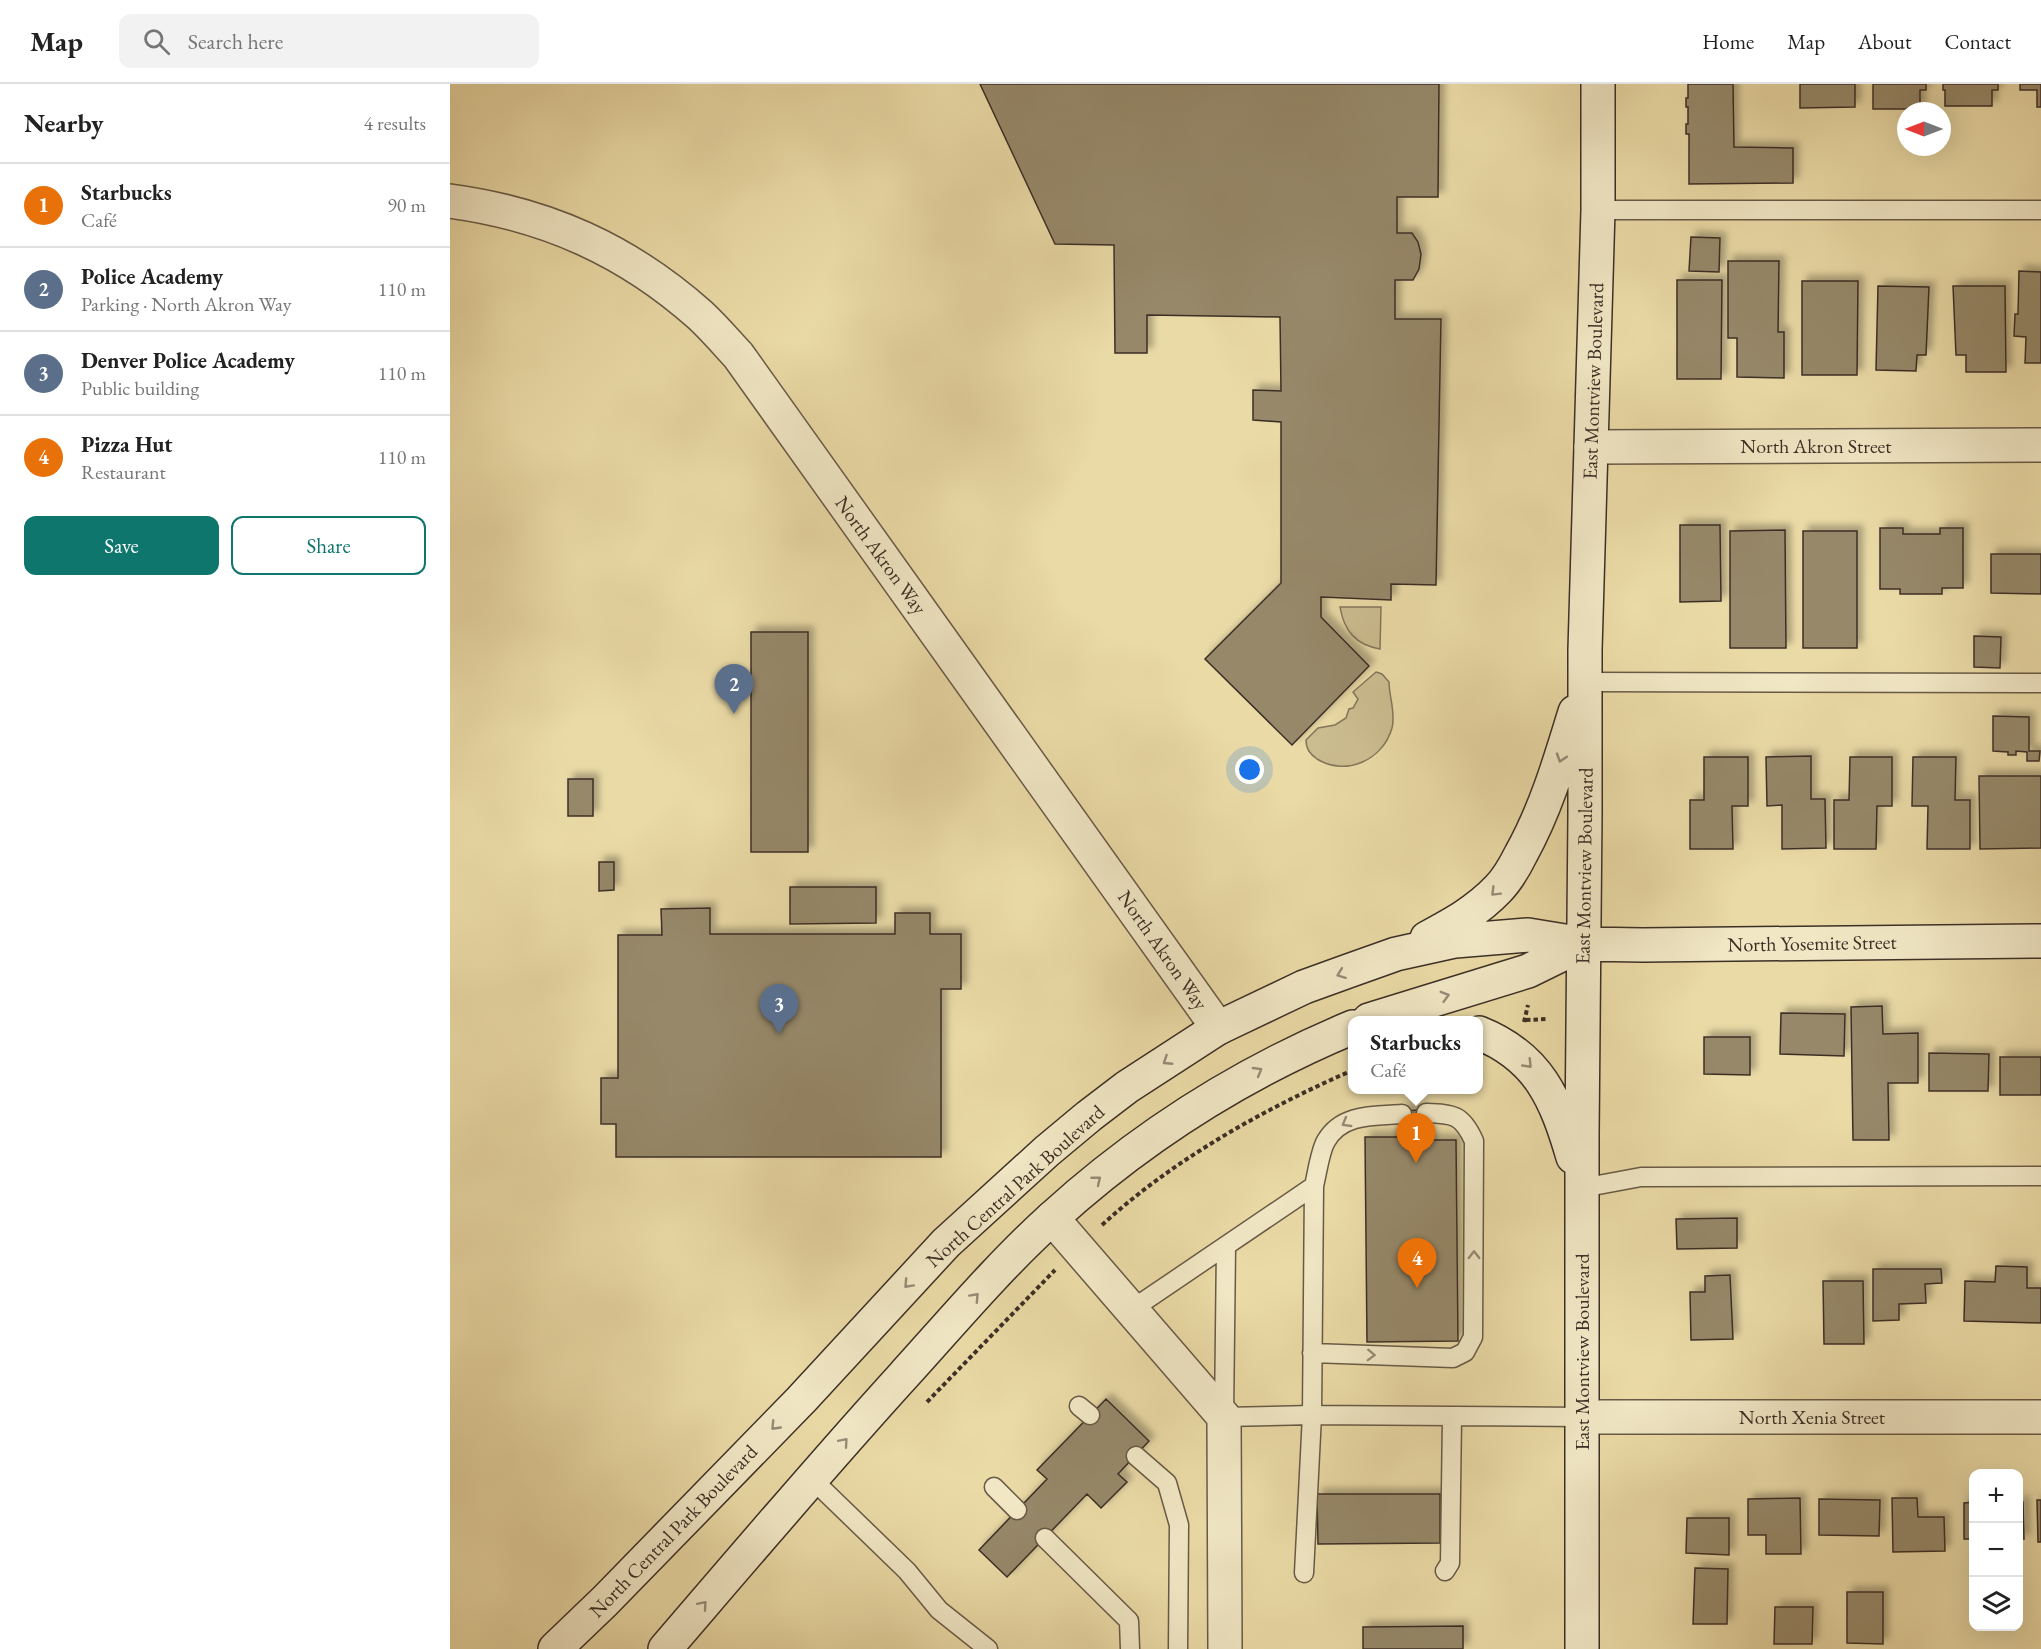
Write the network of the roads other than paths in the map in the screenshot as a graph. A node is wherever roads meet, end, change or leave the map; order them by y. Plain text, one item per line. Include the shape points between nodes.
1 (1598, 84) edge
2 (450, 201) edge
3 (1598, 210) junction
4 (2041, 210) edge
5 (2041, 445) edge
6 (1591, 447) junction
7 (1585, 682) junction
8 (2041, 683) edge
9 (2041, 941) edge
10 (1583, 944) junction
11 (1396, 954) junction
12 (1382, 1016) edge
13 (1218, 1028) junction
14 (1348, 1029) edge
15 (1483, 1035) edge
16 (1348, 1037) edge
17 (1315, 1043) junction
18 (1426, 1113) dead end
19 (1402, 1114) dead end
20 (2041, 1176) edge
21 (1314, 1186) junction
22 (1582, 1188) junction
23 (1052, 1218) junction
24 (1226, 1246) junction
25 (1131, 1310) junction
26 (1312, 1353) junction
27 (1312, 1415) junction
28 (1452, 1417) junction
29 (1582, 1417) junction
30 (2041, 1417) edge
31 (1224, 1418) junction
32 (1136, 1456) dead end
33 (812, 1479) junction
34 (994, 1487) dead end
35 (1017, 1510) dead end
36 (1045, 1538) dead end
37 (1445, 1571) dead end
38 (1304, 1573) dead end
39 (555, 1649) edge
40 (665, 1649) edge
41 (988, 1649) edge
42 (1130, 1649) edge
43 (1178, 1649) edge
44 (1225, 1649) edge
45 (1582, 1649) edge

1 - 3 main road, East Montview Boulevard
2 - 13 main road, North Akron Way via 546,221 602,245 654,277 701,316 730,347
3 - 4 lane
3 - 6 main road, East Montview Boulevard
5 - 6 main road, North Akron Street
6 - 7 main road, East Montview Boulevard
7 - 8 lane
7 - 10 main road, East Montview Boulevard
7 -> 11 main road via 1545,806 1515,866 1500,887 1462,920
9 - 10 main road, North Yosemite Street
10 - 11 main road, North Central Park Boulevard via 1539,936 1506,936 1455,940
12 -> 10 main road via 1528,971
10 - 22 main road, East Montview Boulevard
11 -> 13 main road, North Central Park Boulevard via 1304,987
13 -> 39 main road, North Central Park Boulevard via 1089,1116 946,1243 801,1400
14 - 17 main road
15 -> 22 main road via 1506,1046 1541,1077 1563,1124
16 - 17 main road
23 -> 17 main road via 1163,1129 1265,1066
26 -> 18 lane via 1453,1358 1465,1352 1473,1337 1474,1141 1467,1126 1454,1114
19 -> 21 lane via 1356,1117 1340,1124 1326,1141
20 - 22 lane via 1641,1177
21 - 24 lane
21 - 26 lane
22 - 29 main road, East Montview Boulevard
23 - 25 main road
33 -> 23 main road
24 - 25 lane
24 - 31 lane
25 - 31 main road
26 - 27 lane
27 - 28 lane
27 - 31 lane
27 - 38 lane
28 - 29 lane
28 - 37 lane via 1450,1563
29 - 30 main road, North Xenia Street
29 - 45 main road, East Montview Boulevard
31 - 44 main road
32 - 43 lane via 1167,1483 1179,1525
40 -> 33 main road
33 - 41 lane via 908,1571 939,1610
34 - 35 lane
36 - 42 lane via 1129,1621

